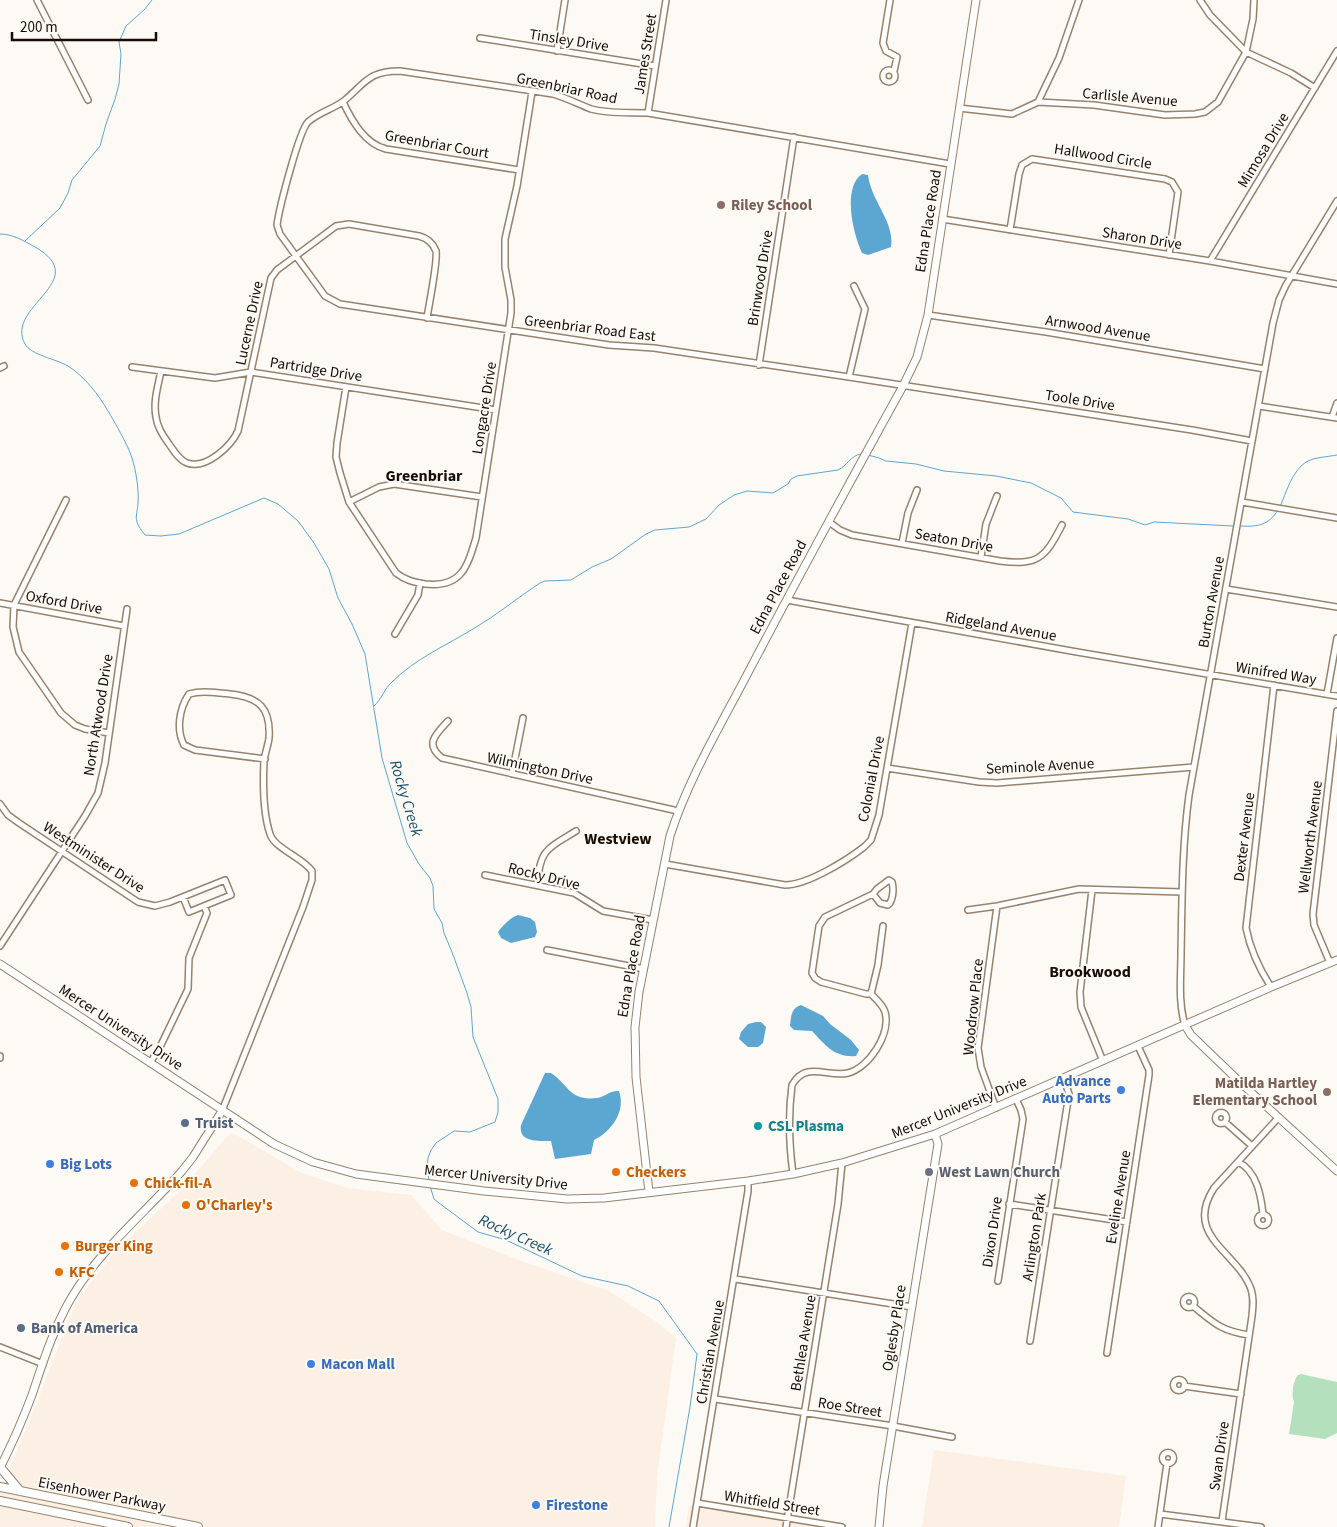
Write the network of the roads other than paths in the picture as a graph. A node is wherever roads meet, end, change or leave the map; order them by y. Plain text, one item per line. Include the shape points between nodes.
1 (37, 0) edge
2 (565, 0) edge
3 (666, 0) edge
4 (890, 0) edge
5 (976, 0) edge
6 (1079, 0) edge
7 (1200, 0) edge
8 (1254, 0) edge
9 (480, 38) dead end
10 (557, 51) junction
11 (1337, 51) edge
12 (1246, 52) junction
13 (656, 66) junction
14 (894, 70) dead end
15 (1315, 88) junction
16 (532, 92) junction
17 (88, 100) dead end
18 (342, 102) junction
19 (1038, 102) junction
20 (959, 108) junction
21 (648, 113) junction
22 (794, 136) junction
23 (950, 164) junction
24 (519, 170) junction
25 (1337, 201) edge
26 (942, 219) junction
27 (1010, 230) junction
28 (1169, 255) junction
29 (296, 257) junction
30 (1210, 262) junction
31 (1292, 276) junction
32 (1337, 284) edge
33 (854, 286) dead end
34 (928, 315) junction
35 (427, 318) junction
36 (509, 331) junction
37 (759, 364) junction
38 (132, 367) dead end
39 (1264, 369) junction
40 (161, 371) junction
41 (251, 372) junction
42 (849, 377) junction
43 (903, 386) junction
44 (346, 387) junction
45 (1337, 402) edge
46 (1259, 406) junction
47 (496, 410) junction
48 (1334, 418) edge
49 (1252, 441) junction
50 (917, 490) dead end
51 (997, 496) dead end
52 (482, 497) junction
53 (66, 500) dead end
54 (349, 502) junction
55 (1242, 502) junction
56 (1337, 518) edge
57 (828, 522) junction
58 (1062, 525) dead end
59 (902, 544) junction
60 (981, 557) junction
61 (420, 583) junction
62 (1226, 589) junction
63 (787, 600) junction
64 (0, 603) edge
65 (14, 606) junction
66 (1337, 606) edge
67 (127, 609) dead end
68 (912, 623) junction
69 (124, 626) junction
70 (395, 634) dead end
71 (1337, 638) edge
72 (1211, 675) junction
73 (1274, 685) junction
74 (1327, 694) junction
75 (1337, 696) edge
76 (1337, 711) edge
77 (524, 718) dead end
78 (448, 721) dead end
79 (109, 733) junction
80 (265, 759) junction
81 (1194, 767) junction
82 (887, 768) junction
83 (512, 774) junction
84 (0, 804) edge
85 (678, 811) junction
86 (576, 831) dead end
87 (62, 851) junction
88 (665, 864) junction
89 (485, 875) dead end
90 (536, 885) junction
91 (1092, 890) junction
92 (1182, 892) junction
93 (873, 894) junction
94 (183, 897) junction
95 (204, 906) junction
96 (997, 906) junction
97 (968, 910) dead end
98 (653, 920) junction
99 (883, 926) dead end
100 (0, 946) edge
101 (547, 950) dead end
102 (1334, 962) edge
103 (0, 964) edge
104 (644, 969) junction
105 (1271, 987) junction
106 (871, 994) junction
107 (1185, 1025) junction
108 (1138, 1046) junction
109 (1103, 1061) junction
110 (150, 1063) junction
111 (1064, 1079) junction
112 (1016, 1099) junction
113 (996, 1108) junction
114 (222, 1110) junction
115 (1278, 1118) junction
116 (1226, 1122) dead end
117 (935, 1134) junction
118 (1252, 1146) junction
119 (1238, 1162) junction
120 (842, 1163) junction
121 (1337, 1171) edge
122 (793, 1174) junction
123 (748, 1181) junction
124 (649, 1192) junction
125 (1009, 1204) junction
126 (1052, 1210) junction
127 (1263, 1214) dead end
128 (1127, 1222) junction
129 (735, 1279) junction
130 (998, 1281) dead end
131 (823, 1293) junction
132 (1193, 1306) dead end
133 (912, 1307) junction
134 (1249, 1335) junction
135 (1030, 1341) dead end
136 (0, 1346) edge
137 (1107, 1353) dead end
138 (42, 1364) junction
139 (1184, 1386) dead end
140 (1241, 1394) junction
141 (715, 1399) junction
142 (804, 1412) junction
143 (893, 1426) junction
144 (952, 1438) dead end
145 (1167, 1463) dead end
146 (0, 1467) edge
147 (0, 1487) edge
148 (20, 1491) junction
149 (0, 1501) edge
150 (697, 1503) junction
151 (16, 1505) junction
152 (0, 1506) edge
153 (1160, 1514) junction
154 (787, 1518) junction
155 (1222, 1522) junction
156 (128, 1527) edge
157 (198, 1527) edge
158 (693, 1527) edge
159 (786, 1527) edge
160 (842, 1527) edge
161 (879, 1527) edge
162 (1158, 1527) edge
163 (1261, 1527) edge

1 - 17 street
2 - 10 street
3 - 13 street, James Street
4 - 14 street via 883,43 886,51 897,57
5 - 20 street, Edna Place Road
6 - 19 street via 1059,58
7 - 12 street
8 - 12 street, Carlisle Avenue
9 - 10 street, Tinsley Drive
10 - 13 street, Tinsley Drive
11 - 15 street, Mimosa Drive
12 - 15 street
12 - 19 street, Carlisle Avenue via 1218,102 1195,114 1165,115 1094,105
13 - 21 street, James Street
15 - 30 street, Mimosa Drive
16 - 18 street, Greenbriar Road via 385,71 364,82
16 - 21 street, Greenbriar Road via 567,98 591,109
16 - 24 street, Longacre Drive
18 - 24 street, Greenbriar Court via 357,127 375,146
18 - 29 street, Greenbriar Road via 307,123 299,139 277,225
19 - 20 street, Carlisle Avenue via 1012,114
20 - 23 street, Edna Place Road
21 - 22 street, Greenbriar Road
22 - 23 street, Greenbriar Road
22 - 37 street, Brinwood Drive
23 - 26 street, Edna Place Road
24 - 36 street, Longacre Drive via 504,248 512,305
25 - 31 street, Burton Avenue
26 - 27 street, Sharon Drive
26 - 34 street, Edna Place Road
27 - 28 street, Sharon Drive
27 - 28 street, Hallwood Circle via 1019,174 1022,165 1032,158 1165,178 1178,192
28 - 30 street, Sharon Drive
29 - 35 street, Greenbriar Road East via 325,296 332,300
29 - 35 street, Lucerne Drive via 341,225 423,237 432,244 436,257
29 - 41 street, Lucerne Drive via 271,278
30 - 31 street, Sharon Drive
31 - 32 street, Sharon Drive
31 - 39 street, Burton Avenue via 1276,310
33 - 42 street via 865,309
34 - 39 street, Arnwood Avenue via 1056,333
34 - 43 street, Edna Place Road via 917,357
35 - 36 street, Greenbriar Road East
36 - 37 street, Greenbriar Road East
36 - 47 street, Longacre Drive
37 - 42 street, Greenbriar Road East
38 - 40 street, Partridge Drive
39 - 46 street, Burton Avenue
40 - 41 street, Partridge Drive via 215,378
40 - 41 street, Lucerne Drive via 155,406 158,426 179,458 196,465 215,456 233,441
41 - 44 street, Partridge Drive
42 - 43 street, Greenbriar Road East
43 - 49 street, Toole Drive
43 - 57 street, Edna Place Road
44 - 47 street, Partridge Drive
44 - 54 street, Longacre Drive via 336,457
45 - 48 street
46 - 48 street
46 - 49 street, Burton Avenue
47 - 52 street, Longacre Drive
49 - 55 street, Burton Avenue
50 - 59 street via 908,513
51 - 60 street via 986,524
52 - 54 street via 394,484 379,487
52 - 61 street, Longacre Drive via 476,538 461,573 445,584
53 - 65 street
54 - 61 street, Longacre Drive via 396,573 405,580
55 - 56 street
55 - 62 street, Burton Avenue
57 - 59 street, Seaton Drive via 852,535
57 - 63 street, Edna Place Road
58 - 60 street, Seaton Drive via 1048,549 1030,562 1015,563
59 - 60 street, Seaton Drive
61 - 70 street via 418,596
62 - 66 street
62 - 72 street, Burton Avenue
63 - 68 street, Ridgeland Avenue
63 - 85 street, Edna Place Road
64 - 65 street, Oxford Drive
65 - 69 street, Oxford Drive
65 - 79 street via 12,627 19,652 62,713 69,721 85,729
67 - 69 street, North Atwood Drive
68 - 72 street, Ridgeland Avenue
68 - 82 street, Colonial Drive
69 - 79 street, North Atwood Drive
71 - 74 street
72 - 73 street, Winifred Way
72 - 81 street, Burton Avenue
73 - 74 street, Winifred Way
73 - 105 street, Dexter Avenue via 1246,928 1252,949
74 - 75 street, Winifred Way
76 - 102 street, Wellworth Avenue via 1314,914 1314,925
77 - 83 street
78 - 83 street, Wilmington Drive via 434,737 433,743 436,753 442,758
79 - 87 street, North Atwood Drive via 98,793
80 - 80 street via 269,721 264,707 254,699 238,695 199,691 188,694 182,705 179,735 184,745 204,751
80 - 114 street via 270,836 307,864 312,871 312,880
81 - 82 street, Seminole Avenue via 997,783
81 - 92 street, Burton Avenue via 1185,827
82 - 88 street, Colonial Drive via 871,840 856,853 796,885
83 - 85 street, Wilmington Drive
84 - 87 street, Westminister Drive via 8,815
85 - 88 street, Edna Place Road
86 - 90 street via 544,853
87 - 94 street, Westminister Drive via 138,902 155,906
87 - 100 street, North Atwood Drive
88 - 98 street, Edna Place Road
89 - 90 street, Rocky Drive
90 - 98 street, Rocky Drive via 574,893 603,911
91 - 92 street
91 - 96 street
91 - 109 street via 1080,992 1081,1007
92 - 107 street, Burton Avenue via 1181,1013
93 - 93 street via 880,903 890,904 892,882 885,882
93 - 106 street via 821,921 812,973 821,982
94 - 95 street, Westminister Drive via 189,912
94 - 95 street, Westminister Drive via 225,880 231,896
95 - 110 street via 207,913 189,958 188,989
96 - 97 street
96 - 113 street, Woodrow Place via 978,1048 981,1067
98 - 104 street, Edna Place Road
99 - 106 street
101 - 104 street
102 - 105 street, Mercer University Drive
103 - 110 street, Mercer University Drive
104 - 124 street, Edna Place Road via 634,1041
105 - 107 street, Mercer University Drive
106 - 122 street via 882,1006 886,1018 880,1043 871,1058 849,1073 805,1073 792,1085 789,1141
107 - 108 street, Mercer University Drive
107 - 115 street via 1191,1035
108 - 109 street, Mercer University Drive
108 - 128 street, Eveline Avenue via 1149,1074
109 - 111 street, Mercer University Drive
110 - 114 street, Mercer University Drive
111 - 112 street, Mercer University Drive
111 - 126 street, Arlington Park via 1069,1094
112 - 113 street, Mercer University Drive
112 - 125 street, Dixon Drive via 1023,1116
113 - 117 street, Mercer University Drive
114 - 124 street, Mercer University Drive via 274,1144 313,1162 356,1174 567,1200
114 - 138 street via 182,1171 87,1274 62,1316
115 - 118 street, Swan Drive
115 - 121 street
116 - 118 street
117 - 120 street, Mercer University Drive
117 - 133 street, Oglesby Place via 938,1144
118 - 119 street, Swan Drive
119 - 127 street via 1251,1175 1258,1189
119 - 134 street, Swan Drive via 1214,1188 1207,1200 1205,1214 1213,1240 1243,1274 1251,1289 1254,1305
120 - 122 street, Mercer University Drive
120 - 131 street, Bethlea Avenue
122 - 123 street, Mercer University Drive
123 - 124 street, Mercer University Drive
123 - 129 street, Christian Avenue
125 - 126 street
125 - 130 street, Dixon Drive
126 - 128 street
126 - 135 street, Arlington Park
128 - 137 street, Eveline Avenue
129 - 131 street
129 - 141 street, Christian Avenue
131 - 133 street
131 - 142 street, Bethlea Avenue
132 - 134 street via 1219,1326
133 - 143 street, Oglesby Place
134 - 140 street, Swan Drive
136 - 138 street
138 - 146 street
139 - 140 street
140 - 155 street, Swan Drive
141 - 142 street, Roe Street
141 - 150 street, Christian Avenue
142 - 143 street, Roe Street
142 - 154 street, Bethlea Avenue
143 - 144 street, Roe Street
143 - 161 street, Oglesby Place
145 - 153 street
146 - 148 main road
147 - 148 main road, Eisenhower Parkway
148 - 157 main road, Eisenhower Parkway
149 - 151 main road, Eisenhower Parkway
150 - 154 street, Whitfield Street
150 - 158 street, Christian Avenue
151 - 152 main road
151 - 156 main road, Eisenhower Parkway
153 - 155 street
153 - 162 street
154 - 159 street, Bethlea Avenue
154 - 160 street, Whitfield Street
155 - 163 street

